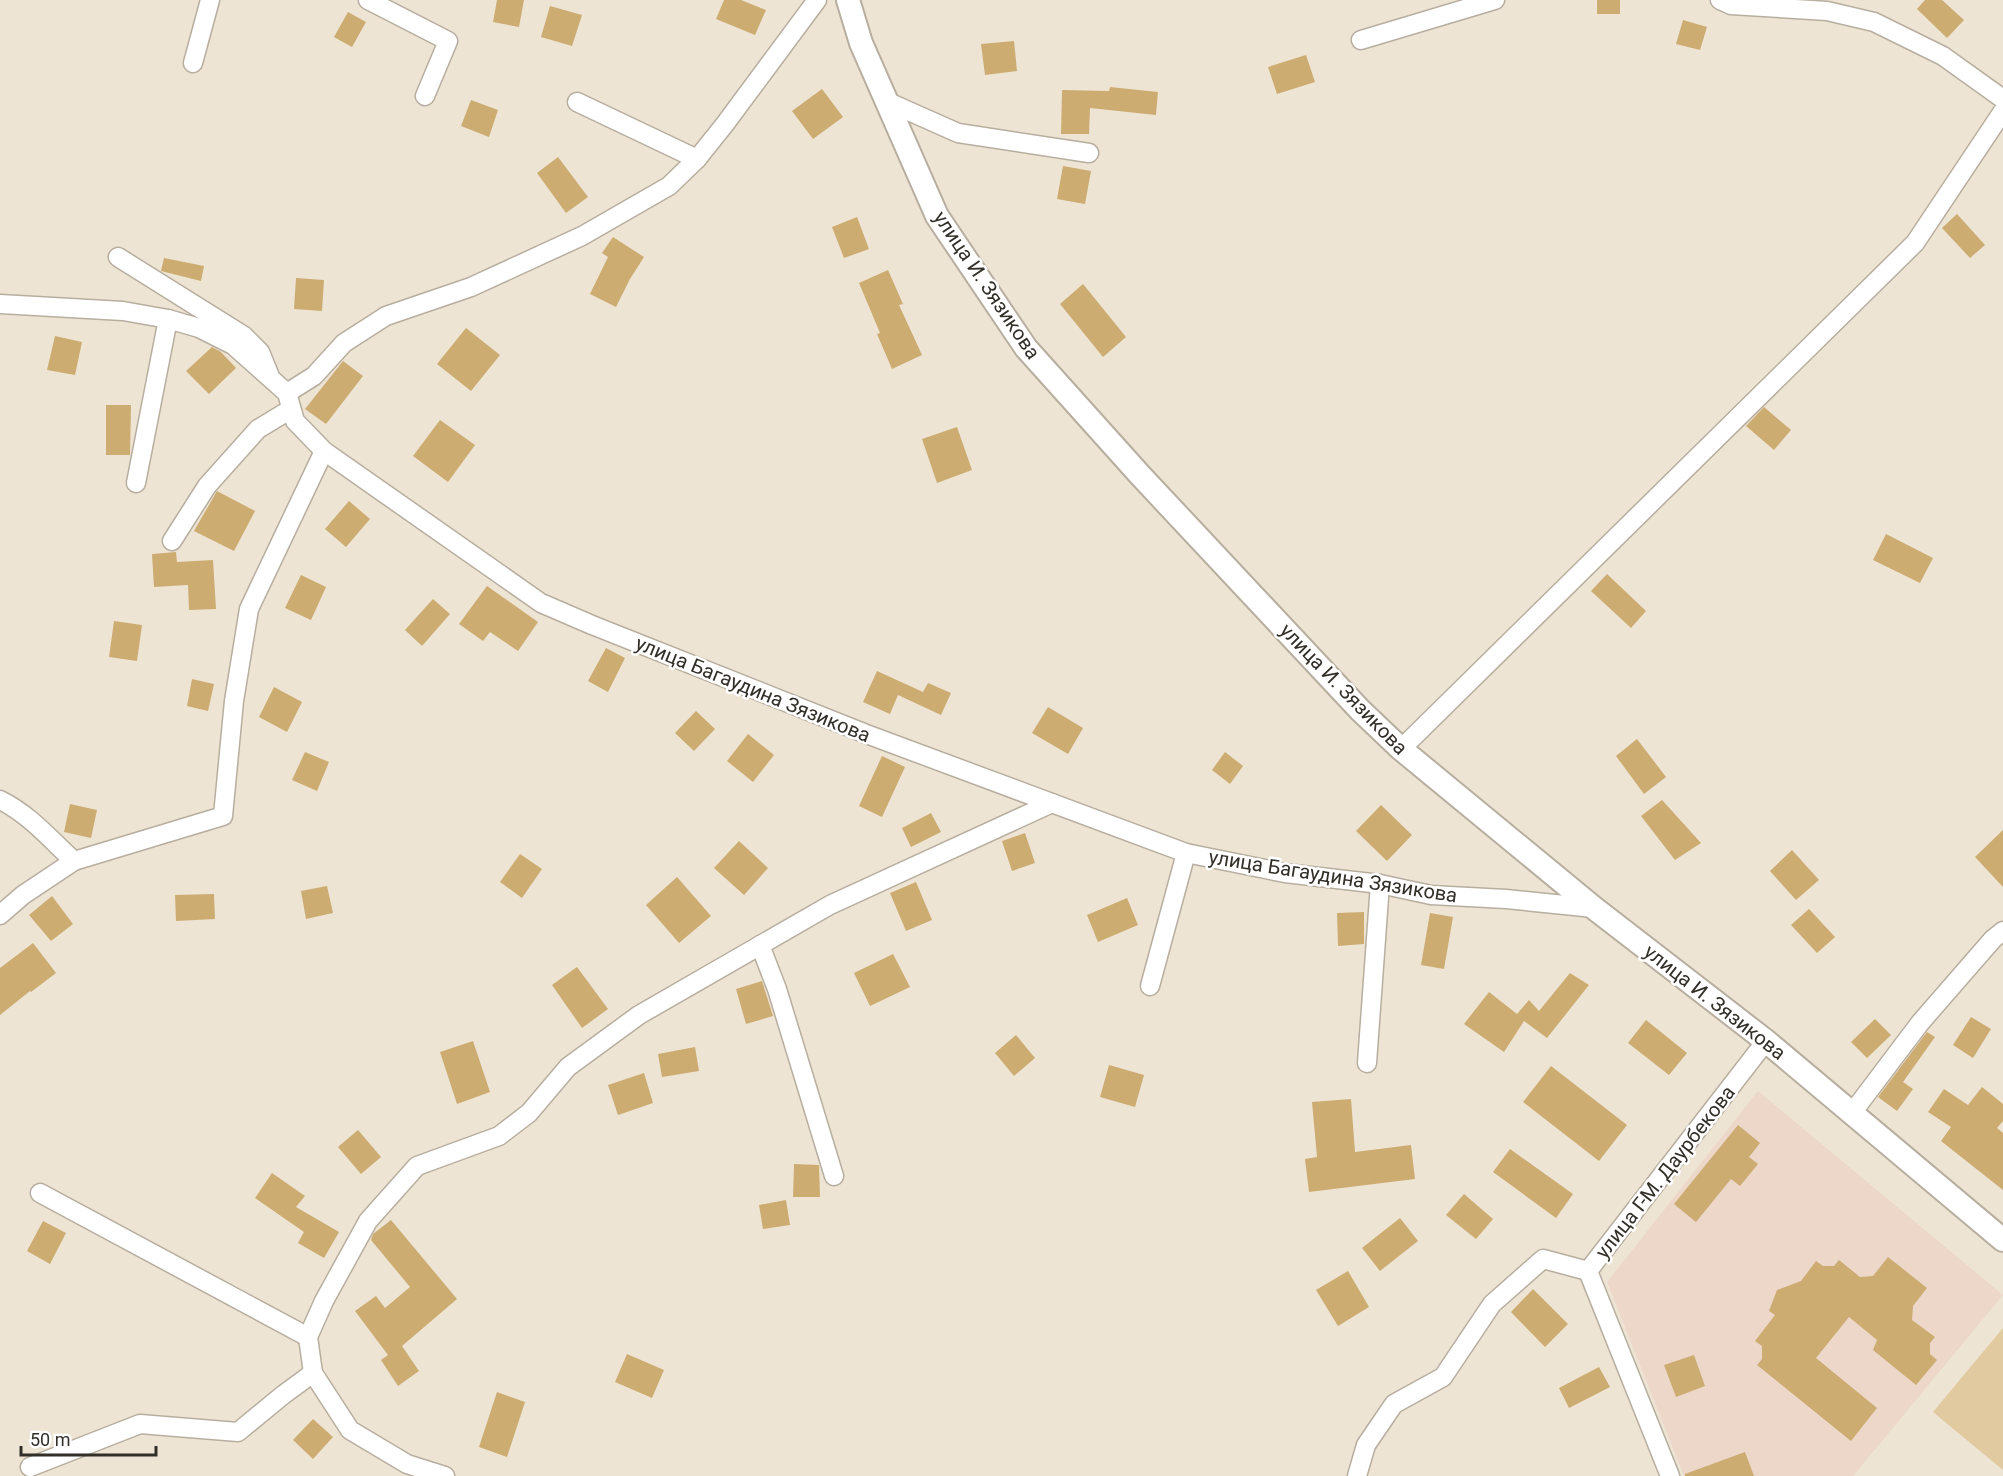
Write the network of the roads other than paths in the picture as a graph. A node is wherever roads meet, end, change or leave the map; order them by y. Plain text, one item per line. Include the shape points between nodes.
1 (210, 0) edge
2 (368, 0) edge
3 (817, 0) edge
4 (848, 0) edge
5 (1495, 0) edge
6 (1720, 0) edge
7 (1361, 40) dead end
8 (193, 63) dead end
9 (425, 96) dead end
10 (2003, 99) edge
11 (886, 101) junction
12 (578, 102) dead end
13 (2003, 111) edge
14 (1089, 153) dead end
15 (697, 159) junction
16 (118, 257) dead end
17 (0, 304) edge
18 (168, 319) junction
19 (270, 378) junction
20 (289, 401) junction
21 (324, 451) junction
22 (136, 483) dead end
23 (172, 541) dead end
24 (1401, 749) junction
25 (0, 800) edge
26 (1052, 803) junction
27 (1185, 853) junction
28 (74, 861) junction
29 (1380, 884) junction
30 (1594, 908) junction
31 (0, 915) edge
32 (2003, 931) edge
33 (760, 945) junction
34 (1150, 986) dead end
35 (1766, 1041) junction
36 (1367, 1063) dead end
37 (1852, 1113) junction
38 (834, 1176) dead end
39 (40, 1193) dead end
40 (2003, 1240) edge
41 (1588, 1271) junction
42 (308, 1337) junction
43 (313, 1373) junction
44 (30, 1467) dead end
45 (445, 1476) edge
46 (1357, 1476) edge
47 (1670, 1476) edge

1 - 8 street
2 - 9 street via 448,41
3 - 15 street
4 - 11 main road, улица И. Зязикова
5 - 7 street
6 - 10 street via 1731,5 1827,12 1874,22 1943,56
11 - 14 street via 958,133
11 - 24 main road, улица И. Зязикова via 937,216 1026,348 1360,710
12 - 15 street
13 - 24 street via 1915,243
15 - 20 street via 669,186 582,236 471,287 386,316 344,343
16 - 19 street via 244,336 260,352
17 - 18 street, улица Багаудина Зязикова via 123,311
18 - 19 street, улица Багаудина Зязикова via 199,328 233,345
18 - 22 street
19 - 20 street, улица Багаудина Зязикова
20 - 21 street, улица Багаудина Зязикова via 294,421
20 - 23 street via 250,437 207,486
21 - 26 street, улица Багаудина Зязикова via 541,603 847,726
21 - 28 street via 249,609 234,701 223,816
24 - 30 main road, улица И. Зязикова
25 - 28 street via 33,823
26 - 27 street, улица Багаудина Зязикова
26 - 33 street via 830,905
27 - 29 street, улица Багаудина Зязикова via 1285,873
27 - 34 street
28 - 31 street
29 - 30 street, улица Багаудина Зязикова via 1431,895
29 - 36 street
30 - 35 main road, улица И. Зязикова
32 - 37 street via 1920,1023
33 - 38 street via 777,988
33 - 42 street via 630,1021 568,1067 529,1113 499,1136 417,1166 368,1221
35 - 37 main road, улица И. Зязикова
35 - 41 street, улица Г-М. Даурбекова
37 - 40 main road, улица И. Зязикова
39 - 42 street
41 - 46 street via 1543,1259 1501,1296 1443,1377 1394,1404 1366,1445
41 - 47 street, улица Г-М. Даурбекова
42 - 43 street
43 - 44 street via 238,1432 140,1424
43 - 45 street via 350,1430 407,1464

